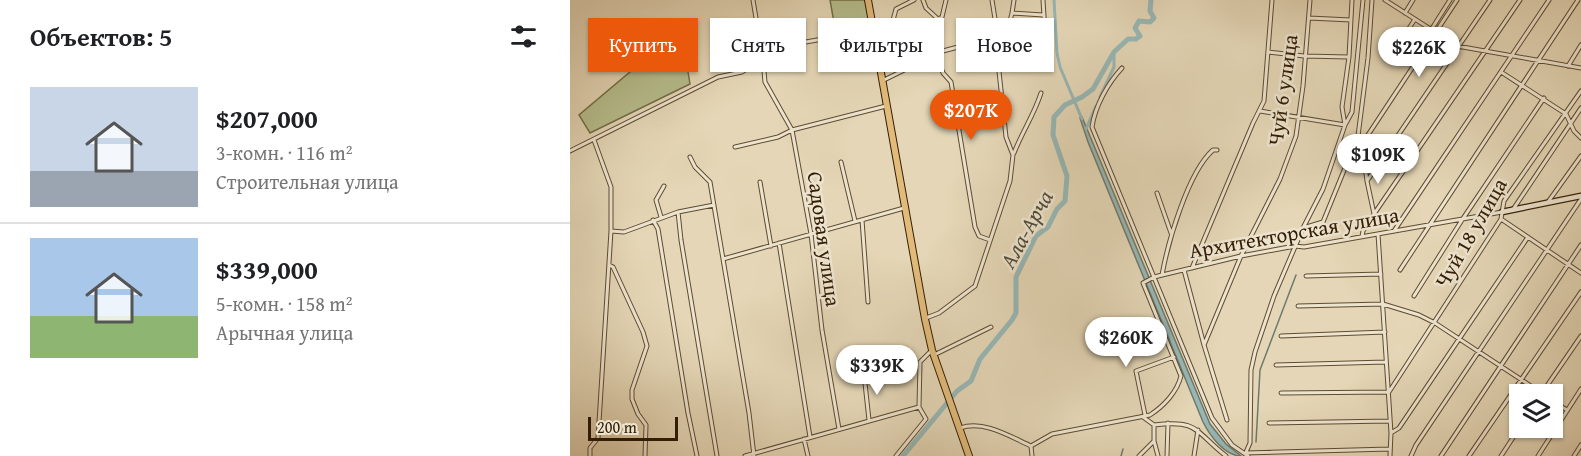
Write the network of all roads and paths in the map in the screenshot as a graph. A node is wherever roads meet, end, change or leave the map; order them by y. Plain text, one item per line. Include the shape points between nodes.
1 (753, 0) edge
2 (868, 0) edge
3 (915, 0) edge
4 (923, 0) edge
5 (946, 0) edge
6 (992, 0) edge
7 (1014, 0) edge
8 (1043, 0) edge
9 (1272, 0) edge
10 (1310, 0) edge
11 (1352, 0) edge
12 (1362, 0) edge
13 (1372, 0) edge
14 (1385, 0) edge
15 (1413, 0) edge
16 (1450, 0) edge
17 (1457, 0) edge
18 (1490, 0) edge
19 (1520, 0) edge
20 (1549, 0) edge
21 (1579, 0) edge
22 (1405, 12) junction
23 (1012, 13) junction
24 (1043, 15) junction
25 (756, 18) edge
26 (872, 18) edge
27 (894, 18) edge
28 (995, 18) edge
29 (1011, 18) edge
30 (1044, 18) edge
31 (1309, 18) junction
32 (1414, 19) junction
33 (1351, 20) junction
34 (1431, 30) junction
35 (1436, 33) junction
36 (1581, 45) edge
37 (1457, 46) junction
38 (1484, 51) junction
39 (1268, 52) junction
40 (1304, 56) junction
41 (1513, 56) junction
42 (1349, 57) junction
43 (1390, 58) dead end
44 (1539, 61) junction
45 (1568, 66) junction
46 (1122, 68) dead end
47 (1581, 68) edge
48 (742, 72) edge
49 (764, 72) edge
50 (882, 72) edge
51 (900, 72) edge
52 (943, 72) edge
53 (999, 72) edge
54 (1501, 72) junction
55 (884, 80) junction
56 (1522, 86) junction
57 (1581, 91) edge
58 (1041, 93) dead end
59 (1544, 98) junction
60 (888, 105) junction
61 (1581, 108) edge
62 (1260, 111) junction
63 (1566, 114) junction
64 (1299, 118) junction
65 (1571, 122) junction
66 (1345, 124) junction
67 (792, 130) junction
68 (1358, 136) junction
69 (1581, 138) edge
70 (594, 140) junction
71 (1362, 144) junction
72 (735, 147) dead end
73 (1217, 150) dead end
74 (570, 151) edge
75 (1013, 155) junction
76 (1581, 156) edge
77 (690, 157) dead end
78 (840, 162) dead end
79 (1366, 181) junction
80 (760, 182) dead end
81 (664, 186) dead end
82 (1157, 193) dead end
83 (1581, 197) edge
84 (1547, 203) junction
85 (714, 205) junction
86 (906, 208) junction
87 (1513, 210) junction
88 (678, 212) junction
89 (1502, 212) junction
90 (1374, 214) junction
91 (661, 218) junction
92 (1501, 219) junction
93 (653, 220) junction
94 (862, 220) junction
95 (1462, 220) junction
96 (855, 222) junction
97 (1428, 225) junction
98 (1303, 228) junction
99 (611, 231) junction
100 (1394, 231) junction
101 (811, 234) junction
102 (1378, 234) junction
103 (1172, 235) junction
104 (1362, 236) junction
105 (1528, 237) junction
106 (990, 240) junction
107 (779, 243) junction
108 (1581, 245) edge
109 (771, 246) junction
110 (1295, 246) junction
111 (1547, 250) junction
112 (1241, 256) junction
113 (722, 259) junction
114 (1568, 264) junction
115 (609, 265) junction
116 (1192, 268) junction
117 (1184, 270) junction
118 (1400, 270) dead end
119 (1581, 273) edge
120 (1381, 274) junction
121 (1162, 275) junction
122 (1306, 276) dead end
123 (1154, 278) junction
124 (1581, 292) edge
125 (1414, 296) dead end
126 (868, 302) dead end
127 (1383, 304) junction
128 (1298, 306) dead end
129 (925, 319) junction
130 (1435, 322) junction
131 (991, 327) dead end
132 (1385, 332) junction
133 (1281, 336) dead end
134 (1581, 336) edge
135 (1458, 338) junction
136 (1204, 345) junction
137 (1479, 352) junction
138 (933, 353) junction
139 (1174, 357) junction
140 (1386, 362) junction
141 (1276, 365) dead end
142 (1500, 365) junction
143 (864, 374) dead end
144 (1521, 380) junction
145 (1527, 384) edge
146 (1549, 384) edge
147 (1581, 389) edge
148 (1389, 392) junction
149 (1281, 393) dead end
150 (919, 407) junction
151 (1563, 408) edge
152 (1567, 410) junction
153 (1144, 415) junction
154 (870, 420) junction
155 (1227, 420) dead end
156 (1390, 421) junction
157 (1168, 423) junction
158 (1269, 423) dead end
159 (1154, 425) junction
160 (960, 428) junction
161 (838, 429) junction
162 (1198, 430) junction
163 (1391, 433) junction
164 (810, 437) junction
165 (1513, 438) edge
166 (804, 439) junction
167 (1154, 441) junction
168 (1581, 445) edge
169 (1031, 446) junction
170 (1390, 449) junction
171 (1221, 454) edge
172 (1246, 454) edge
173 (753, 455) edge
174 (590, 456) edge
175 (645, 456) edge
176 (697, 456) edge
177 (717, 456) edge
178 (746, 456) edge
179 (808, 456) edge
180 (896, 456) edge
181 (969, 456) edge
182 (1032, 456) edge
183 (1139, 456) edge
184 (1158, 456) edge
185 (1167, 456) edge
186 (1194, 456) edge
187 (1226, 456) edge
188 (1390, 456) edge
189 (1411, 456) edge
190 (1441, 456) edge
191 (1469, 456) edge
192 (1501, 456) edge
193 (1538, 456) edge
194 (1574, 456) edge

1 - 25 street, Садовая улица
2 - 26 main road
3 - 27 street via 896,9
4 - 5 street via 938,19
6 - 28 street
7 - 23 street
8 - 24 street
9 - 39 street
10 - 31 street, Чуй 6 улица
11 - 33 street
12 - 66 street via 1352,112
13 - 68 street
14 - 22 street
15 - 22 street
16 - 34 street
17 - 35 street
18 - 37 street
19 - 38 street
20 - 41 street
21 - 44 street
22 - 32 street
23 - 24 street
23 - 29 street
24 - 30 street
31 - 33 street
31 - 40 street, Чуй 6 улица
32 - 34 street
32 - 43 street
33 - 42 street
34 - 35 street
35 - 37 street
35 - 71 street
36 - 45 street
37 - 38 street
37 - 79 street
38 - 41 street
38 - 90 street
39 - 40 street
39 - 62 street
40 - 42 street
40 - 64 street, Чуй 6 улица
41 - 44 street
41 - 54 street
42 - 66 street via 1342,107
44 - 45 street
44 - 56 street
45 - 47 street
46 - 123 street via 1110,81 1092,127
48 - 70 street via 718,77
49 - 67 street, Садовая улица via 765,82
50 - 55 main road
51 - 55 street
52 - 106 street via 951,82 975,227 979,236
53 - 75 street via 1006,137
54 - 56 street
54 - 100 street
55 - 60 main road
56 - 59 street
56 - 97 street
57 - 63 street, Чуй 18 улица
58 - 75 street
59 - 63 street
59 - 95 street
60 - 67 street
60 - 86 main road
61 - 65 street
62 - 64 street
62 - 116 street
63 - 65 street
63 - 89 street, Чуй 18 улица via 1504,201
64 - 66 street
64 - 112 street, Чуй 6 улица via 1289,158
65 - 69 street
65 - 87 street
66 - 98 street via 1323,189
67 - 72 street
67 - 101 street, Садовая улица
68 - 71 street
68 - 98 street via 1323,222
70 - 74 street
70 - 99 street via 611,188
71 - 79 street
73 - 103 street via 1207,155 1193,181
75 - 106 street via 1010,180
76 - 84 street
77 - 85 street via 710,182
78 - 96 street
79 - 90 street
80 - 109 street
81 - 91 street via 656,200
82 - 103 street
83 - 84 street, Архитекторская улица
83 - 111 street
84 - 87 street, Архитекторская улица
85 - 88 street
85 - 113 street
86 - 94 street
86 - 129 main road
87 - 89 street, Архитекторская улица
88 - 91 street
88 - 177 street
89 - 92 street, Чуй 18 улица
89 - 95 street, Архитекторская улица
90 - 104 street
91 - 93 street
92 - 105 street
92 - 130 street, Чуй 18 улица
93 - 99 street via 624,232
93 - 176 street via 658,229
94 - 96 street
94 - 126 street
95 - 97 street, Архитекторская улица
95 - 125 street
96 - 101 street
97 - 100 street, Архитекторская улица
97 - 118 street
98 - 110 street
99 - 115 street
100 - 102 street, Архитекторская улица
101 - 107 street
101 - 161 street, Садовая улица
102 - 104 street, Архитекторская улица
102 - 120 street
103 - 121 street
104 - 110 street, Архитекторская улица via 1304,248
105 - 111 street
105 - 135 street
106 - 129 street via 975,286
107 - 109 street
107 - 164 street
108 - 114 street
109 - 113 street
110 - 112 street, Архитекторская улица
110 - 172 street via 1254,352 1250,443
111 - 114 street
111 - 137 street
112 - 116 street, Архитекторская улица
112 - 136 street, Чуй 6 улица
113 - 173 street
114 - 119 street
114 - 142 street
115 - 174 street via 598,438 590,448
115 - 175 street via 647,346 632,390 638,414 646,425
116 - 117 street, Архитекторская улица
117 - 121 street, Архитекторская улица
117 - 136 street
120 - 122 street
120 - 127 street
121 - 123 street, Архитекторская улица
123 - 139 street, Архитекторская улица via 1143,283
123 - 172 street via 1212,418 1232,445
124 - 144 street
127 - 128 street
127 - 130 street
127 - 132 street
129 - 138 main road
130 - 135 street
130 - 148 street, Чуй 18 улица
131 - 138 street
132 - 133 street
132 - 140 street
134 - 146 street
135 - 137 street
135 - 163 street
136 - 155 street
137 - 142 street
137 - 189 street
138 - 150 street via 920,362
138 - 160 main road
139 - 153 street via 1181,376 1179,385 1160,408
139 - 153 street via 1136,371
140 - 141 street
140 - 148 street
142 - 144 street
142 - 190 street
143 - 154 street
144 - 145 street
144 - 191 street
147 - 152 street
148 - 149 street
148 - 156 street
150 - 154 street
150 - 180 street via 926,419
151 - 152 street
152 - 193 street
153 - 159 street
153 - 169 street via 1052,434
154 - 161 street
156 - 158 street
156 - 163 street
157 - 159 street
157 - 162 street
157 - 185 street
159 - 167 street
160 - 169 street via 984,426
160 - 181 main road
161 - 164 street
162 - 171 street
162 - 186 street
163 - 170 street
164 - 166 street
165 - 192 street
166 - 173 street
166 - 179 street
167 - 183 street
167 - 184 street
168 - 194 street
169 - 182 street
170 - 172 street
170 - 188 street
171 - 187 street
173 - 178 street

